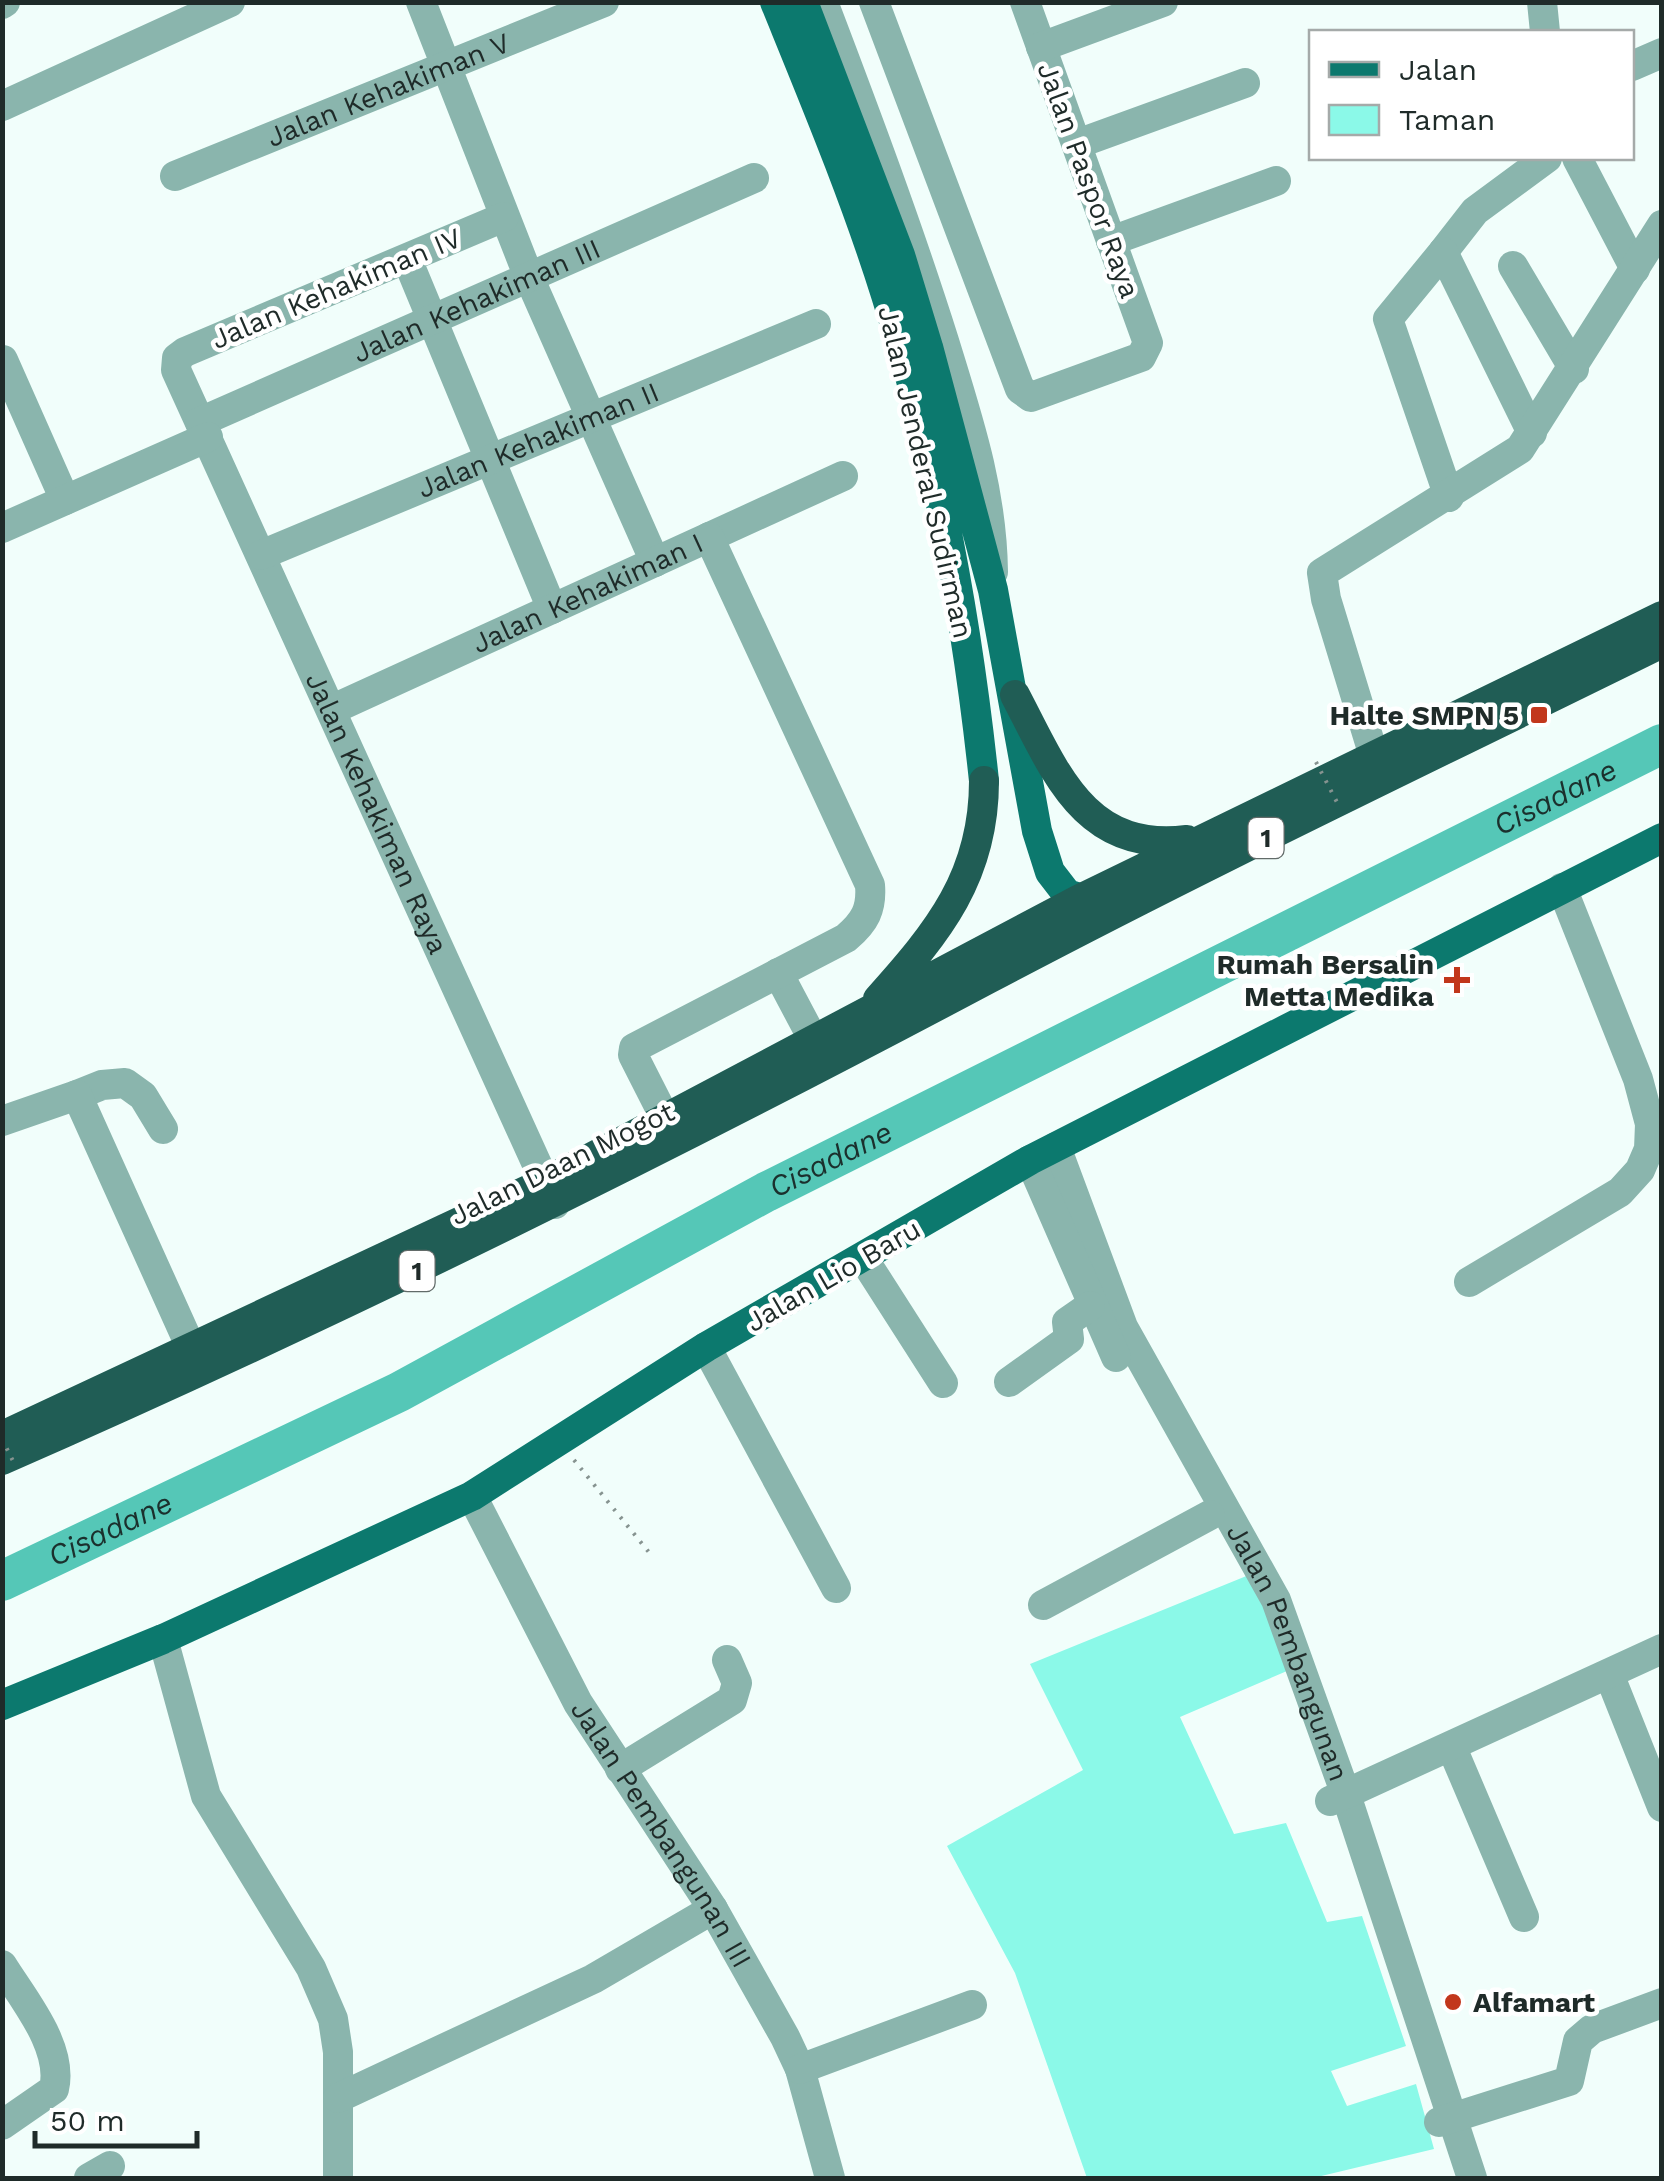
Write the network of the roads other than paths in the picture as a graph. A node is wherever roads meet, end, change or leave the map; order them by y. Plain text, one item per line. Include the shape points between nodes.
1 (230, 2) edge
2 (421, 2) edge
3 (604, 2) edge
4 (775, 2) edge
5 (803, 2) edge
6 (824, 2) edge
7 (874, 2) edge
8 (1025, 2) edge
9 (1164, 2) edge
10 (1542, 2) edge
11 (178, 13) edge
12 (1545, 30) edge
13 (1041, 46) junction
14 (1662, 53) edge
15 (445, 63) junction
16 (1634, 65) edge
17 (1245, 83) dead end
18 (2, 106) edge
19 (1076, 144) junction
20 (1544, 160) edge
21 (1578, 160) edge
22 (174, 176) dead end
23 (754, 178) dead end
24 (1276, 181) dead end
25 (504, 217) junction
26 (1662, 226) edge
27 (1111, 240) junction
28 (1444, 252) junction
29 (407, 258) junction
30 (1513, 266) dead end
31 (1636, 269) junction
32 (528, 275) junction
33 (430, 321) junction
34 (816, 324) dead end
35 (3, 360) edge
36 (1574, 369) junction
37 (591, 421) junction
38 (204, 430) junction
39 (1532, 433) junction
40 (488, 461) junction
41 (843, 476) dead end
42 (1449, 497) junction
43 (65, 500) junction
44 (2, 528) edge
45 (709, 537) junction
46 (261, 556) junction
47 (654, 562) junction
48 (993, 590) junction
49 (552, 609) junction
50 (1662, 616) edge
51 (1662, 643) edge
52 (1014, 695) junction
53 (331, 710) junction
54 (1391, 762) junction
55 (984, 781) joint
56 (1206, 838) junction
57 (1662, 838) edge
58 (1562, 888) junction
59 (1078, 900) junction
60 (1140, 902) junction
61 (778, 973) junction
62 (863, 1016) junction
63 (814, 1042) junction
64 (77, 1095) junction
65 (666, 1120) junction
66 (2, 1121) edge
67 (163, 1129) dead end
68 (1655, 1147) edge
69 (1043, 1154) junction
70 (550, 1193) junction
71 (863, 1258) junction
72 (1468, 1282) dead end
73 (1090, 1306) junction
74 (706, 1347) junction
75 (192, 1350) junction
76 (944, 1382) dead end
77 (1009, 1382) dead end
78 (2, 1437) edge
79 (9, 1464) edge
80 (472, 1496) junction
81 (1210, 1515) junction
82 (836, 1588) dead end
83 (1043, 1605) dead end
84 (163, 1639) junction
85 (1662, 1650) edge
86 (727, 1660) dead end
87 (1609, 1674) junction
88 (2, 1705) edge
89 (1452, 1748) junction
90 (620, 1769) junction
91 (1338, 1798) junction
92 (1662, 1807) edge
93 (713, 1909) junction
94 (1524, 1917) dead end
95 (2, 1965) edge
96 (1662, 2003) edge
97 (972, 2005) dead end
98 (800, 2069) junction
99 (338, 2098) junction
100 (1445, 2120) junction
101 (2, 2124) edge
102 (338, 2178) edge
103 (830, 2178) edge
104 (1457, 2178) edge
105 (1472, 2178) edge

1 - 11 street
2 - 15 street
3 - 15 street, Jalan Kehakiman V
4 - 55 main road, Jalan Jenderal Sudirman via 886,295 958,601
5 - 48 main road, Jalan Jenderal Sudirman via 900,255
6 - 48 street, Jalan Jenderal Sudirman via 976,444 992,516
7 - 27 street, Jalan Paspor Raya via 1024,395 1141,357 1148,343
8 - 13 street, Jalan Paspor Raya
9 - 13 street
10 - 12 street
11 - 18 street
13 - 19 street, Jalan Paspor Raya
14 - 16 street
15 - 22 street, Jalan Kehakiman V
15 - 25 street
17 - 19 street
19 - 27 street, Jalan Paspor Raya
20 - 28 street via 1475,211
21 - 31 street
23 - 32 street, Jalan Kehakiman III
24 - 27 street
25 - 29 street, Jalan Kehakiman IV
25 - 32 street
26 - 31 street
28 - 39 street
28 - 42 street via 1388,319
29 - 33 street
29 - 38 street, Jalan Kehakiman IV via 177,358 176,370
30 - 36 street
31 - 36 street
32 - 33 street, Jalan Kehakiman III
32 - 37 street
33 - 38 street, Jalan Kehakiman III
33 - 40 street
34 - 37 street, Jalan Kehakiman II
35 - 43 street
36 - 39 street
37 - 40 street, Jalan Kehakiman II
37 - 47 street
38 - 43 street, Jalan Kehakiman III
38 - 46 street, Jalan Kehakiman Raya
39 - 42 street via 1504,462
40 - 46 street, Jalan Kehakiman II
40 - 49 street
41 - 45 street, Jalan Kehakiman I
42 - 54 street via 1322,573
43 - 44 street, Jalan Kehakiman III
45 - 47 street, Jalan Kehakiman I
45 - 61 street via 870,885 869,910 856,930
46 - 53 street, Jalan Kehakiman Raya
47 - 49 street, Jalan Kehakiman I
48 - 52 main road, Jalan Jenderal Sudirman
49 - 53 street, Jalan Kehakiman I
50 - 54 highway, Jalan Daan Mogot / 1 via 1415,736
51 - 54 highway, Jalan Daan Mogot / 1
52 - 56 highway via 1059,778 1096,820 1138,841
52 - 59 main road, Jalan Jenderal Sudirman via 1043,854 1059,886
53 - 70 street, Jalan Kehakiman Raya
54 - 56 highway, Jalan Daan Mogot / 1
54 - 60 highway, Jalan Daan Mogot / 1
55 - 62 highway via 984,822 968,874 925,948
56 - 59 highway, Jalan Daan Mogot / 1
57 - 58 main road, Jalan Lio Baru
58 - 68 street via 1638,1079
58 - 69 main road, Jalan Lio Baru
59 - 60 main road, Jalan Daan Mogot
59 - 62 highway, Jalan Daan Mogot / 1
60 - 70 highway, Jalan Daan Mogot / 1
61 - 63 street
61 - 65 street via 634,1048
62 - 63 highway, Jalan Daan Mogot / 1
63 - 65 highway, Jalan Daan Mogot / 1
64 - 66 street
64 - 67 street via 125,1083
64 - 75 street
65 - 70 highway, Jalan Daan Mogot / 1
68 - 72 street via 1620,1192
69 - 71 main road, Jalan Lio Baru
69 - 73 street, Jalan Pembangunan
69 - 91 street, Jalan Pembangunan via 1122,1327 1276,1600
70 - 75 highway, Jalan Daan Mogot / 1
70 - 79 highway, Jalan Daan Mogot / 1 via 250,1352
71 - 74 main road, Jalan Lio Baru
71 - 76 street
73 - 77 street via 1067,1322 1070,1339
73 - 81 street, Jalan Pembangunan
74 - 80 main road, Jalan Lio Baru
74 - 82 street
75 - 78 highway, Jalan Daan Mogot / 1
80 - 84 main road, Jalan Lio Baru
80 - 90 street, Jalan Pembangunan III via 578,1703
81 - 83 street
81 - 91 street, Jalan Pembangunan via 1264,1619
84 - 88 main road, Jalan Lio Baru
84 - 99 street via 206,1796 311,1968 332,2018
85 - 87 street
86 - 90 street via 737,1682 732,1700
87 - 89 street
87 - 92 street
89 - 91 street
89 - 94 street
90 - 93 street, Jalan Pembangunan III
91 - 100 street, Jalan Pembangunan
93 - 98 street, Jalan Pembangunan III
93 - 99 street via 593,1979
95 - 101 street via 46,2037 58,2075 54,2089
96 - 100 street via 1592,2029 1578,2041 1569,2082
97 - 98 street
98 - 103 street, Jalan Pembangunan III
99 - 102 street
100 - 104 street, Jalan Pembangunan
100 - 105 street, Jalan Pembangunan

